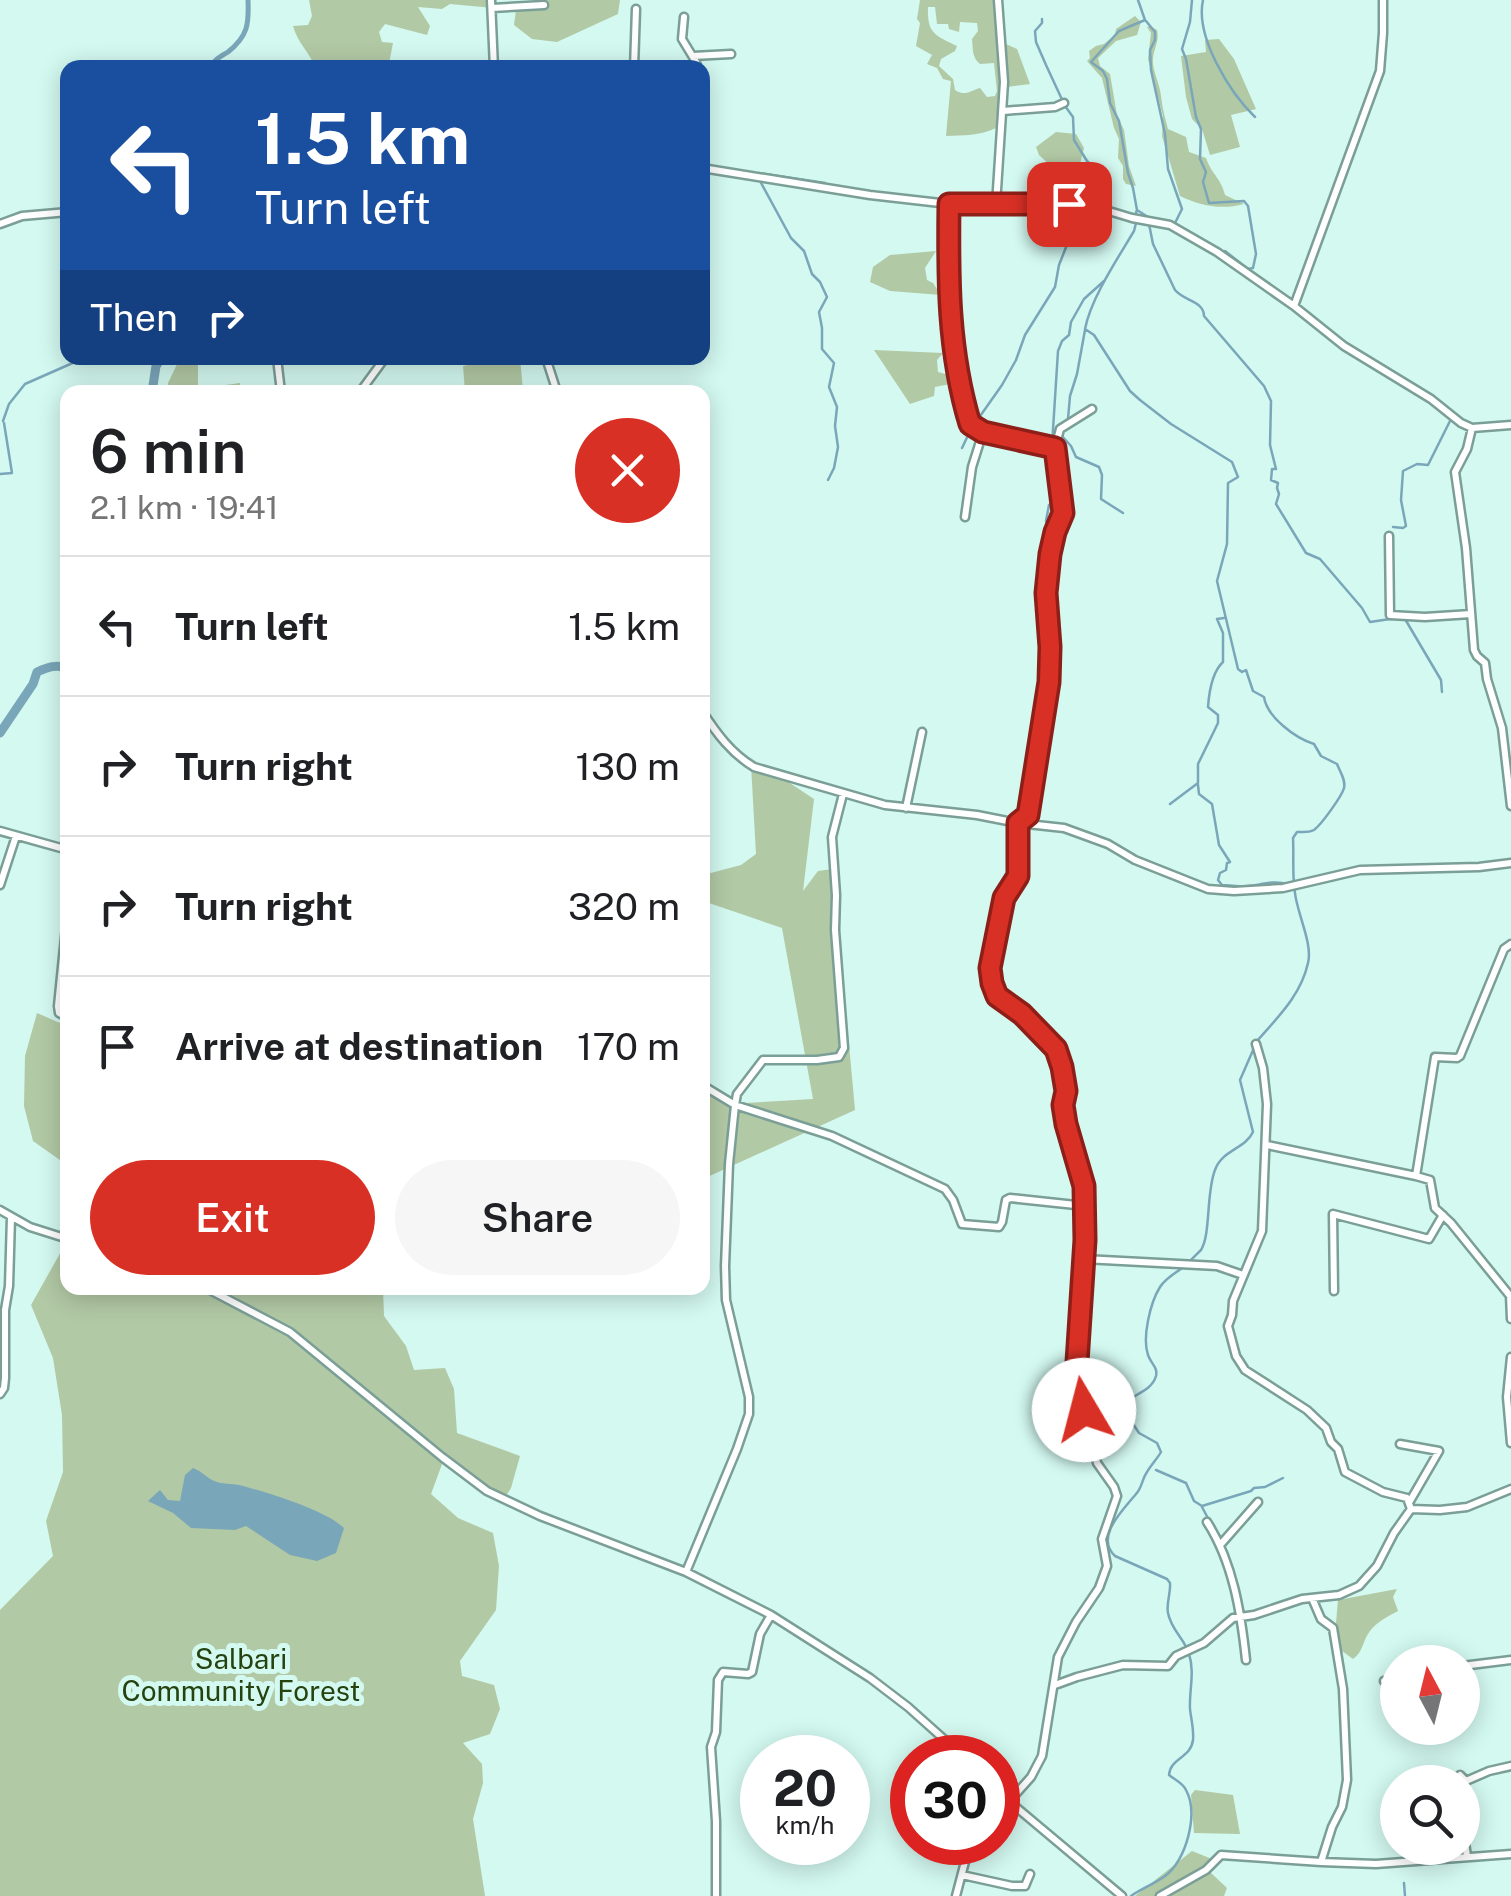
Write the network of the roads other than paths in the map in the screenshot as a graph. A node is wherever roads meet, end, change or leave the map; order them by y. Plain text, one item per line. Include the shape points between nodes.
1 (998, 0) edge
2 (1383, 0) edge
3 (492, 4) edge
4 (544, 5) dead end
5 (636, 8) dead end
6 (684, 16) dead end
7 (732, 54) dead end
8 (691, 56) junction
9 (494, 60) edge
10 (634, 60) edge
11 (693, 60) edge
12 (1064, 103) dead end
13 (1003, 111) junction
14 (710, 169) edge
15 (949, 204) junction
16 (996, 205) junction
17 (60, 213) edge
18 (0, 224) edge
19 (1294, 306) junction
20 (1092, 409) dead end
21 (1511, 425) edge
22 (1472, 428) junction
23 (983, 432) junction
24 (1049, 447) junction
25 (965, 517) dead end
26 (1389, 536) dead end
27 (1471, 614) junction
28 (710, 723) edge
29 (922, 732) dead end
30 (842, 794) junction
31 (1511, 806) edge
32 (906, 808) junction
33 (1018, 823) junction
34 (0, 832) edge
35 (16, 836) junction
36 (60, 848) edge
37 (1511, 863) edge
38 (0, 885) edge
39 (1511, 944) edge
40 (60, 986) edge
41 (60, 1014) edge
42 (1256, 1044) dead end
43 (710, 1090) edge
44 (735, 1105) junction
45 (1266, 1144) junction
46 (1416, 1176) junction
47 (1085, 1206) junction
48 (0, 1210) edge
49 (1443, 1215) junction
50 (11, 1216) junction
51 (60, 1237) edge
52 (1084, 1260) junction
53 (1243, 1274) junction
54 (1334, 1291) dead end
55 (219, 1295) edge
56 (1510, 1295) edge
57 (1511, 1319) edge
58 (1511, 1357) edge
59 (0, 1394) edge
60 (1511, 1443) edge
61 (1400, 1444) dead end
62 (1511, 1489) edge
63 (1258, 1502) dead end
64 (1410, 1505) junction
65 (1207, 1522) dead end
66 (1221, 1544) junction
67 (686, 1572) junction
68 (1312, 1598) junction
69 (771, 1615) junction
70 (1242, 1616) junction
71 (1246, 1660) dead end
72 (1511, 1660) edge
73 (1480, 1664) edge
74 (1055, 1685) junction
75 (940, 1735) edge
76 (1511, 1766) edge
77 (1480, 1775) edge
78 (1020, 1788) edge
79 (1020, 1813) edge
80 (1511, 1854) edge
81 (1480, 1855) edge
82 (1322, 1862) junction
83 (1380, 1864) edge
84 (964, 1865) edge
85 (1030, 1874) dead end
86 (962, 1875) junction
87 (716, 1896) edge
88 (956, 1896) edge
89 (1122, 1896) edge
90 (1160, 1896) edge

1 - 13 street
2 - 19 street via 1380,71
3 - 4 street
3 - 9 street
5 - 10 street
6 - 8 street via 682,39
7 - 8 street
8 - 11 street
12 - 13 street
13 - 16 street
14 - 15 street
15 - 16 street
15 - 23 street via 956,372 972,427
16 - 19 street via 1092,206 1174,226
17 - 18 street
19 - 22 street
20 - 24 street via 1060,429
21 - 22 street
22 - 27 street via 1455,472
23 - 24 street
23 - 25 street
24 - 33 street via 1063,513 1047,580 1049,682 1028,815
26 - 27 street via 1390,615
27 - 31 street via 1474,650 1486,663 1502,728
28 - 30 street via 754,767
29 - 32 street
30 - 32 street
30 - 44 street via 832,853 844,1048 839,1057 762,1060
32 - 33 street
33 - 37 street via 1064,828 1208,889 1283,888 1360,870
33 - 47 street via 1018,876 1004,898 992,983 997,996 1056,1049
34 - 35 street
35 - 36 street
35 - 38 street
39 - 46 street via 1460,1056 1435,1056
40 - 41 street
42 - 45 street via 1266,1088
43 - 44 street
44 - 47 street via 832,1136 945,1189 962,1224 999,1227 1010,1198
44 - 67 street via 726,1300 749,1414
45 - 46 street
45 - 53 street via 1262,1231
46 - 49 street via 1430,1180 1435,1208
47 - 52 street
48 - 50 street
49 - 54 street via 1429,1240 1334,1214
49 - 56 street
50 - 51 street
50 - 59 street
52 - 53 street via 1217,1266
52 - 74 street via 1079,1388 1097,1464 1117,1496 1102,1539 1106,1566 1058,1657
53 - 64 street via 1228,1326 1245,1370 1326,1428 1345,1472
55 - 67 street via 290,1332 487,1491
56 - 57 street
58 - 60 street
61 - 64 street via 1439,1450
62 - 64 street via 1467,1507
63 - 66 street
64 - 68 street via 1359,1586
65 - 66 street
66 - 70 street
67 - 69 street
68 - 70 street
68 - 82 street via 1333,1628 1347,1780
69 - 75 street via 870,1678
69 - 87 street via 752,1672 723,1672 718,1680 712,1748
70 - 71 street
70 - 74 street via 1168,1666 1123,1665
72 - 73 street
74 - 78 street via 1042,1756
76 - 77 street
79 - 89 street
80 - 81 street
82 - 83 street
82 - 90 street via 1221,1854
84 - 86 street
85 - 86 street via 1026,1886
86 - 88 street

